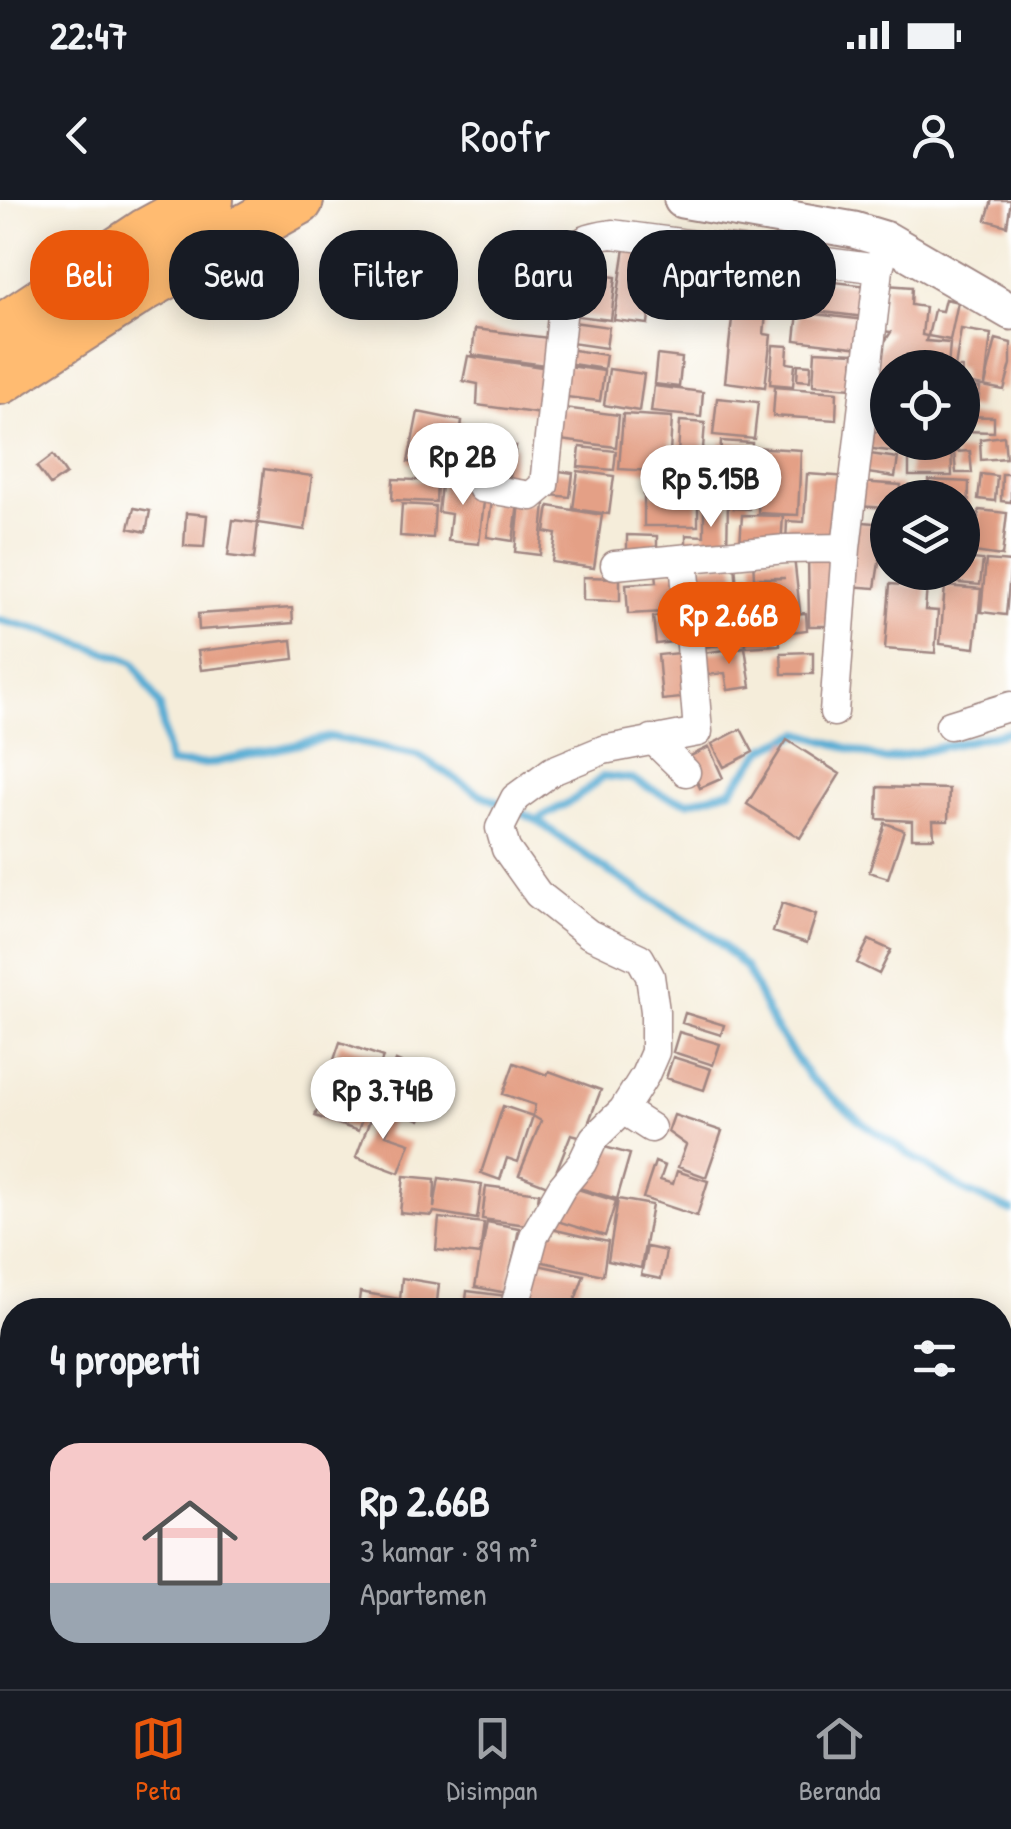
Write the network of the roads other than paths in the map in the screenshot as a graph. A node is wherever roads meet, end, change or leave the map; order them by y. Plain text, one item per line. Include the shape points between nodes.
1 (208, 200) edge
2 (298, 200) edge
3 (682, 200) edge
4 (883, 255) junction
5 (1011, 312) edge
6 (0, 332) edge
7 (0, 379) edge
8 (482, 488) dead end
9 (846, 548) junction
10 (684, 560) junction
11 (615, 565) dead end
12 (1011, 706) edge
13 (834, 712) dead end
14 (950, 725) dead end
15 (652, 740) junction
16 (686, 772) dead end
17 (624, 1110) junction
18 (652, 1128) dead end
19 (517, 1298) edge

1 - 6 highway
2 - 7 highway via 142,287
3 - 4 street via 808,221
4 - 5 street
4 - 8 street via 612,234 589,238 568,260 544,485 531,496
4 - 9 street
9 - 10 street
9 - 13 street
10 - 11 street
10 - 15 street via 699,730
12 - 14 street
15 - 16 street
15 - 17 street via 552,771 515,798 500,828 506,849 538,894 646,966 655,1052
17 - 18 street
17 - 19 street via 590,1144 534,1236

